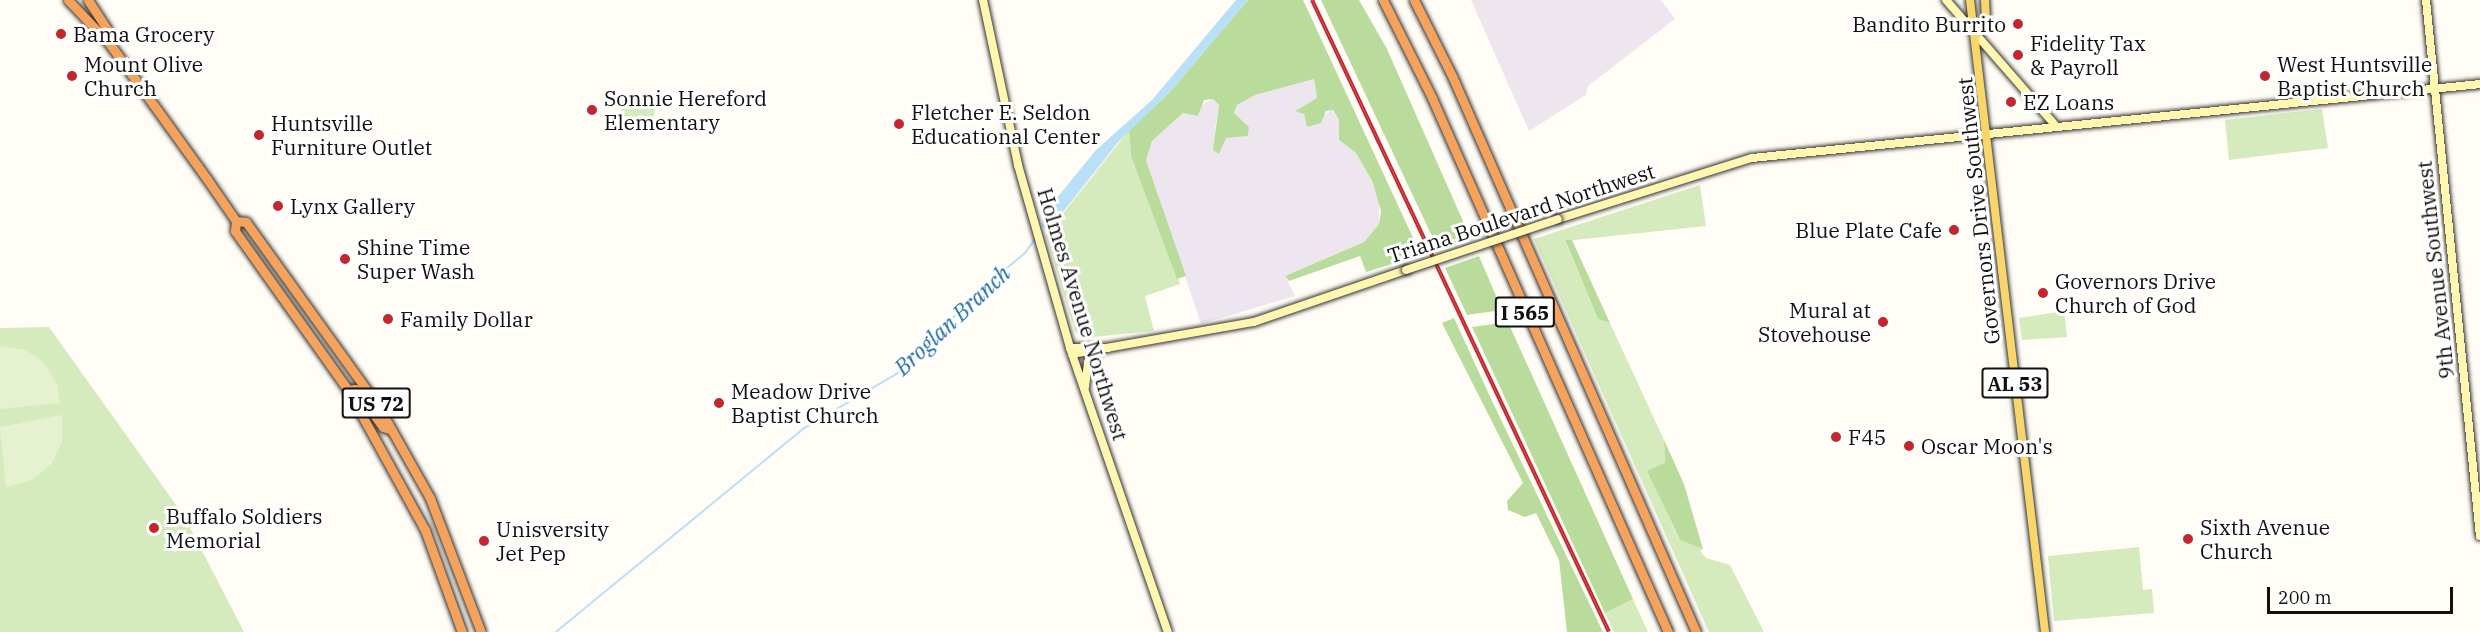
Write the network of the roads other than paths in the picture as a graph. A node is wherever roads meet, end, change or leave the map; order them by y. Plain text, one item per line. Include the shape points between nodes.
1 (68, 0) edge
2 (88, 0) edge
3 (982, 0) edge
4 (1383, 0) edge
5 (1414, 0) edge
6 (1946, 0) edge
7 (1970, 0) edge
8 (1985, 0) edge
9 (2426, 0) edge
10 (1977, 36) junction
11 (109, 44) junction
12 (2480, 84) edge
13 (2436, 89) junction
14 (2056, 126) junction
15 (1988, 135) junction
16 (236, 221) junction
17 (277, 289) junction
18 (319, 323) junction
19 (1108, 348) junction
20 (1071, 351) junction
21 (1099, 352) junction
22 (1085, 388) junction
23 (348, 390) junction
24 (392, 430) junction
25 (2480, 536) edge
26 (462, 632) edge
27 (481, 632) edge
28 (1168, 632) edge
29 (1668, 632) edge
30 (1696, 632) edge
31 (2045, 632) edge

1 - 11 highway, US 72
2 - 11 highway, US 72 via 107,29
3 - 20 street, Holmes Avenue Northwest via 1031,211
4 - 29 highway, I 565 via 1432,98
5 - 30 highway, I 565 via 1457,87
6 - 10 street
7 - 10 main road, Governors Drive Southwest / AL 53
8 - 10 main road, Governors Drive Southwest / AL 53 via 1986,19
9 - 13 street, 9th Avenue Southwest
10 - 14 street
10 - 15 main road, Governors Drive Southwest / AL 53
11 - 16 highway, US 72
12 - 13 street, Triana Boulevard Northwest
13 - 14 street, Triana Boulevard Northwest
13 - 25 street, 9th Avenue Southwest
14 - 15 street, Triana Boulevard Northwest
15 - 19 street, Triana Boulevard Northwest, bridge via 1752,158 1254,322
15 - 31 main road, Governors Drive Southwest / AL 53
16 - 17 highway, US 72 via 235,231
16 - 18 highway, US 72 via 246,222
17 - 18 highway via 284,289 312,325
17 - 23 highway, US 72
18 - 24 highway, US 72
19 - 20 street
19 - 21 street, Triana Boulevard Northwest
20 - 21 street, Triana Boulevard Northwest
20 - 22 street, Holmes Avenue Northwest
21 - 22 street via 1088,362
22 - 28 street, Holmes Avenue Northwest
23 - 24 highway via 355,389 383,427
23 - 26 highway, US 72 via 425,530
24 - 27 highway, US 72 via 430,498

